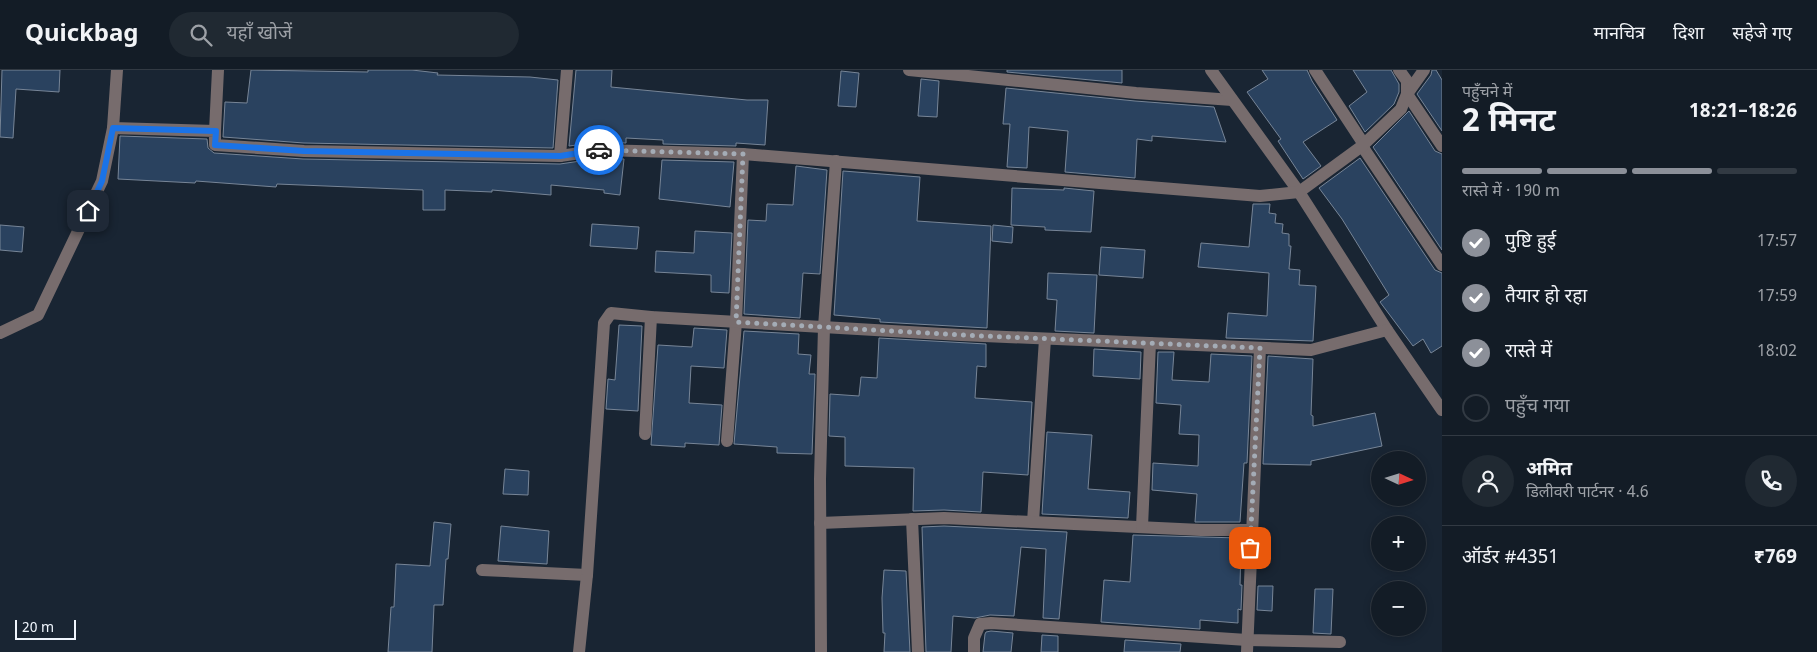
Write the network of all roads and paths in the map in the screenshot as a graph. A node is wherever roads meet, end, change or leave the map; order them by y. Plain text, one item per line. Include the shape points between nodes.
1 (118, 70) edge
2 (218, 70) edge
3 (567, 70) edge
4 (909, 70) edge
5 (1211, 70) edge
6 (1315, 70) edge
7 (1399, 70) edge
8 (1424, 70) edge
9 (1407, 94) junction
10 (1232, 100) junction
11 (113, 128) junction
12 (216, 131) junction
13 (1363, 144) junction
14 (1442, 146) edge
15 (743, 154) junction
16 (560, 156) junction
17 (836, 161) junction
18 (1299, 192) junction
19 (1442, 265) edge
20 (652, 317) junction
21 (736, 322) junction
22 (824, 327) junction
23 (1386, 330) junction
24 (0, 333) edge
25 (1045, 338) junction
26 (1150, 343) junction
27 (1260, 348) junction
28 (1442, 410) edge
29 (645, 434) dead end
30 (727, 440) dead end
31 (912, 519) junction
32 (1033, 522) junction
33 (820, 523) junction
34 (1142, 527) junction
35 (1251, 530) junction
36 (482, 570) dead end
37 (587, 574) junction
38 (1340, 642) dead end
39 (1247, 646) edge
40 (579, 652) edge
41 (821, 652) edge
42 (918, 652) edge
43 (974, 652) edge

1 - 11 street
2 - 12 street
3 - 16 street
4 - 10 street
5 - 10 street
6 - 13 street
7 - 9 street via 1407,81
8 - 9 street
9 - 13 street via 1401,108
9 - 14 street
10 - 18 street
11 - 12 street
11 - 24 street via 102,181 38,315
12 - 16 street via 215,145 304,151
13 - 18 street
13 - 19 street
15 - 16 street via 601,150
15 - 17 street
15 - 21 street
17 - 18 street via 1260,196
17 - 22 street
18 - 23 street
20 - 21 street
20 - 29 street
20 - 37 street via 611,312 604,322
21 - 22 street
21 - 30 street
22 - 25 street
22 - 33 street
23 - 27 street via 1311,350
23 - 28 street
25 - 26 street
25 - 32 street
26 - 27 street
26 - 34 street
27 - 35 street
31 - 32 street
31 - 33 street
31 - 42 street
32 - 34 street
33 - 41 street
34 - 35 street
35 - 39 street
36 - 37 street
37 - 40 street
38 - 39 street
39 - 43 street via 991,623 980,624 974,638

